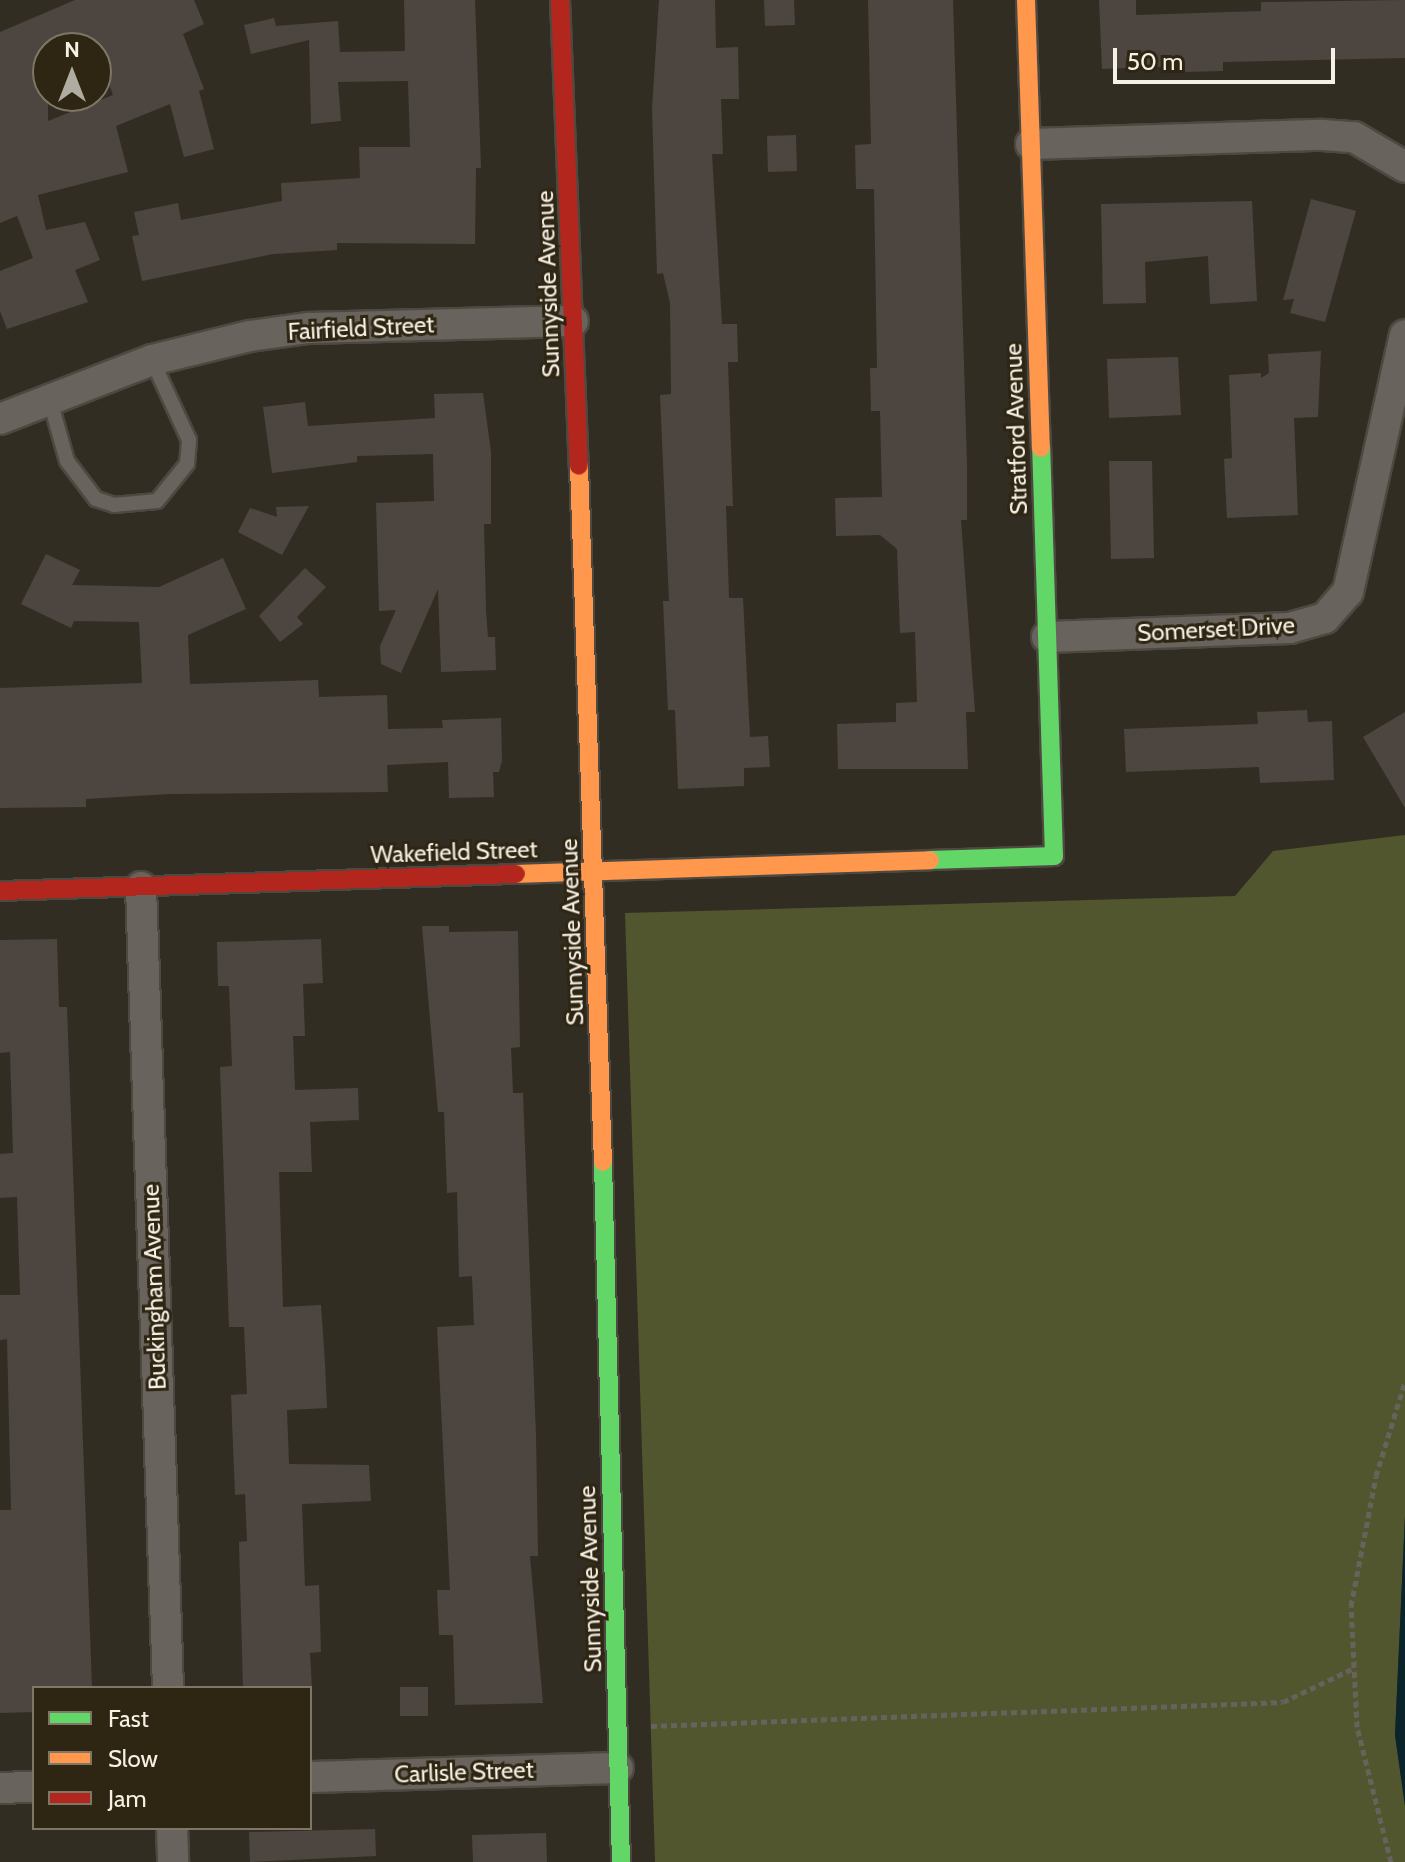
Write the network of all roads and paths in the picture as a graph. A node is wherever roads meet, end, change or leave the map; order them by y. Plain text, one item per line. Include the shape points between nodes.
1 (560, 0) edge
2 (1026, 0) edge
3 (1031, 144) junction
4 (1405, 167) edge
5 (573, 321) junction
6 (1405, 335) edge
7 (152, 360) junction
8 (49, 397) junction
9 (0, 419) edge
10 (1047, 637) junction
11 (1054, 856) joint
12 (595, 871) junction
13 (141, 887) junction
14 (0, 891) edge
15 (1405, 1382) edge
16 (1352, 1669) junction
17 (168, 1686) edge
18 (618, 1727) junction
19 (618, 1768) junction
20 (312, 1777) edge
21 (32, 1787) edge
22 (0, 1788) edge
23 (172, 1830) edge
24 (173, 1862) edge
25 (621, 1862) edge
26 (1391, 1862) edge

1 - 5 street, Sunnyside Avenue
2 - 3 street, Stratford Avenue
3 - 4 street via 1322,135 1354,137
3 - 10 street, Stratford Avenue
5 - 7 street, Fairfield Street via 308,328
5 - 12 street, Sunnyside Avenue
6 - 10 street, Somerset Drive via 1348,592 1325,618 1290,628
7 - 8 street, Fairfield Street
7 - 8 lane via 189,440 187,464 157,501 114,505 96,499 67,461
8 - 9 street, Fairfield Street
10 - 11 street, Stratford Avenue
11 - 12 street, Wakefield Street
12 - 13 street, Wakefield Street
12 - 18 street, Sunnyside Avenue
13 - 14 street, Wakefield Street
13 - 17 street, Buckingham Avenue
15 - 16 path via 1376,1476 1351,1606
16 - 18 path via 1283,1702
16 - 26 path via 1357,1727
18 - 19 street, Sunnyside Avenue
19 - 20 street, Carlisle Street
19 - 25 street, Sunnyside Avenue
21 - 22 street
23 - 24 street

